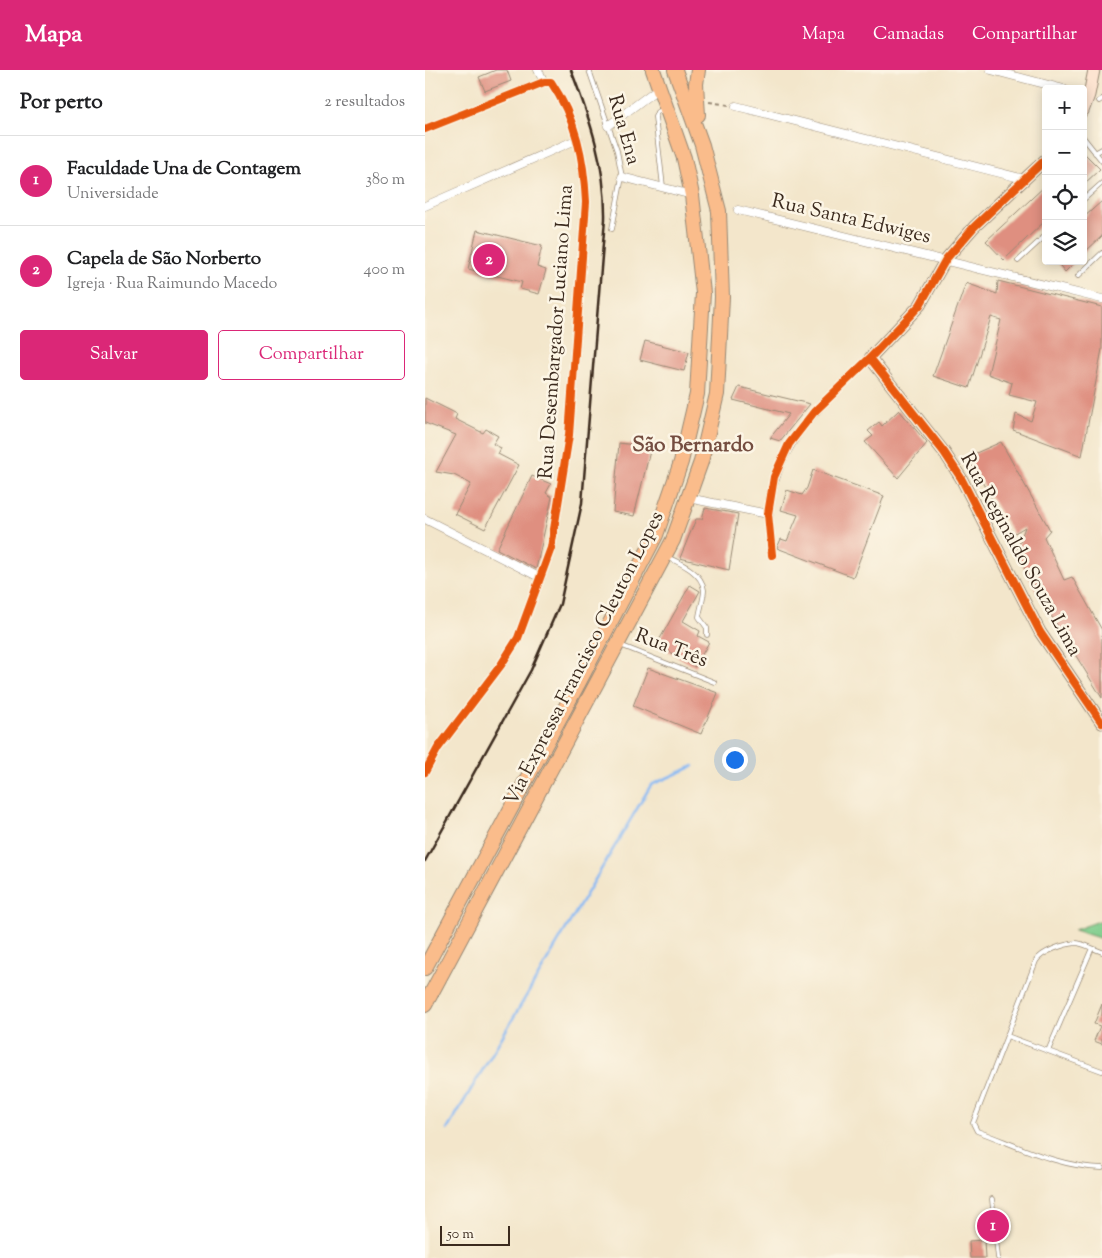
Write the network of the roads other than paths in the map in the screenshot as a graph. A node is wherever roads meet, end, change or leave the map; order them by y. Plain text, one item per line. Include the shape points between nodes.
1 (538, 70) edge
2 (589, 70) edge
3 (653, 70) edge
4 (698, 70) edge
5 (991, 70) edge
6 (1094, 70) edge
7 (677, 74) edge
8 (544, 82) junction
9 (1049, 85) edge
10 (660, 87) junction
11 (1093, 97) edge
12 (737, 106) road end
13 (668, 110) junction
14 (608, 126) junction
15 (425, 129) edge
16 (577, 139) junction
17 (1087, 142) edge
18 (703, 146) junction
19 (1102, 149) edge
20 (1095, 153) junction
21 (1102, 161) edge
22 (1042, 163) edge
23 (622, 177) junction
24 (1025, 180) junction
25 (1102, 182) edge
26 (663, 188) junction
27 (692, 195) junction
28 (1087, 196) edge
29 (425, 206) edge
30 (738, 210) dead end
31 (612, 228) dead end
32 (1042, 239) edge
33 (1102, 253) edge
34 (946, 259) junction
35 (1018, 261) dead end
36 (1078, 276) dead end
37 (1102, 299) edge
38 (870, 358) junction
39 (688, 498) junction
40 (768, 514) junction
41 (425, 519) edge
42 (772, 555) dead end
43 (665, 556) junction
44 (541, 578) junction
45 (707, 635) dead end
46 (618, 645) junction
47 (714, 682) dead end
48 (1102, 723) edge
49 (425, 772) edge
50 (1092, 948) junction
51 (1102, 952) edge
52 (425, 968) edge
53 (425, 1005) edge
54 (1007, 1036) junction
55 (1048, 1051) junction
56 (1102, 1071) edge
57 (1102, 1168) edge
58 (992, 1199) dead end
59 (998, 1258) edge

1 - 8 street, Rua Desembargador Luciano Lima
2 - 14 lane, Rua Ena
3 - 10 highway, Via Expressa Francisco Cleuton Lopes
4 - 18 highway via 696,100
5 - 9 street
6 - 11 street
7 - 18 highway, Via Expressa Francisco Cleuton Lopes
8 - 15 street
8 - 16 street, Rua Desembargador Luciano Lima via 551,82 560,95
10 - 13 highway, Via Expressa Francisco Cleuton Lopes
10 - 14 street
12 - 24 street
13 - 26 lane via 657,112 655,117
13 - 27 highway, Via Expressa Francisco Cleuton Lopes
14 - 23 lane, Rua Ena
16 - 29 street
16 - 44 street, Rua Desembargador Luciano Lima via 585,167 586,202 569,435 551,548
17 - 20 lane
18 - 39 highway, Via Expressa Francisco Cleuton Lopes via 719,211 722,306 717,394 701,462
19 - 20 lane
20 - 21 lane
22 - 24 street
23 - 26 street
23 - 31 lane, Rua Ena
24 - 34 street via 974,227
25 - 28 lane
26 - 27 street
27 - 52 highway, Via Expressa Francisco Cleuton Lopes via 703,293 697,394 681,462 656,535
30 - 34 street, Rua Santa Edwiges
32 - 35 lane
33 - 36 lane
34 - 37 street, Rua Santa Edwiges
34 - 38 street via 920,305
38 - 40 street via 814,412 789,444 774,477
38 - 48 street, Rua Reginaldo Souza Lima via 961,478 1040,632
39 - 40 street
39 - 43 highway, Via Expressa Francisco Cleuton Lopes
40 - 42 street
41 - 44 street
43 - 45 lane via 684,564 700,581 704,590 699,617 707,628
43 - 46 highway, Via Expressa Francisco Cleuton Lopes
44 - 49 street, Rua Desembargador Luciano Lima via 517,638 501,665 438,748
46 - 47 lane, Rua Três
46 - 53 highway, Via Expressa Francisco Cleuton Lopes
50 - 51 lane
50 - 54 lane via 1077,943 1039,956
50 - 55 lane
54 - 55 lane
54 - 57 lane via 973,1123 975,1128 1055,1161
55 - 56 lane
58 - 59 lane

